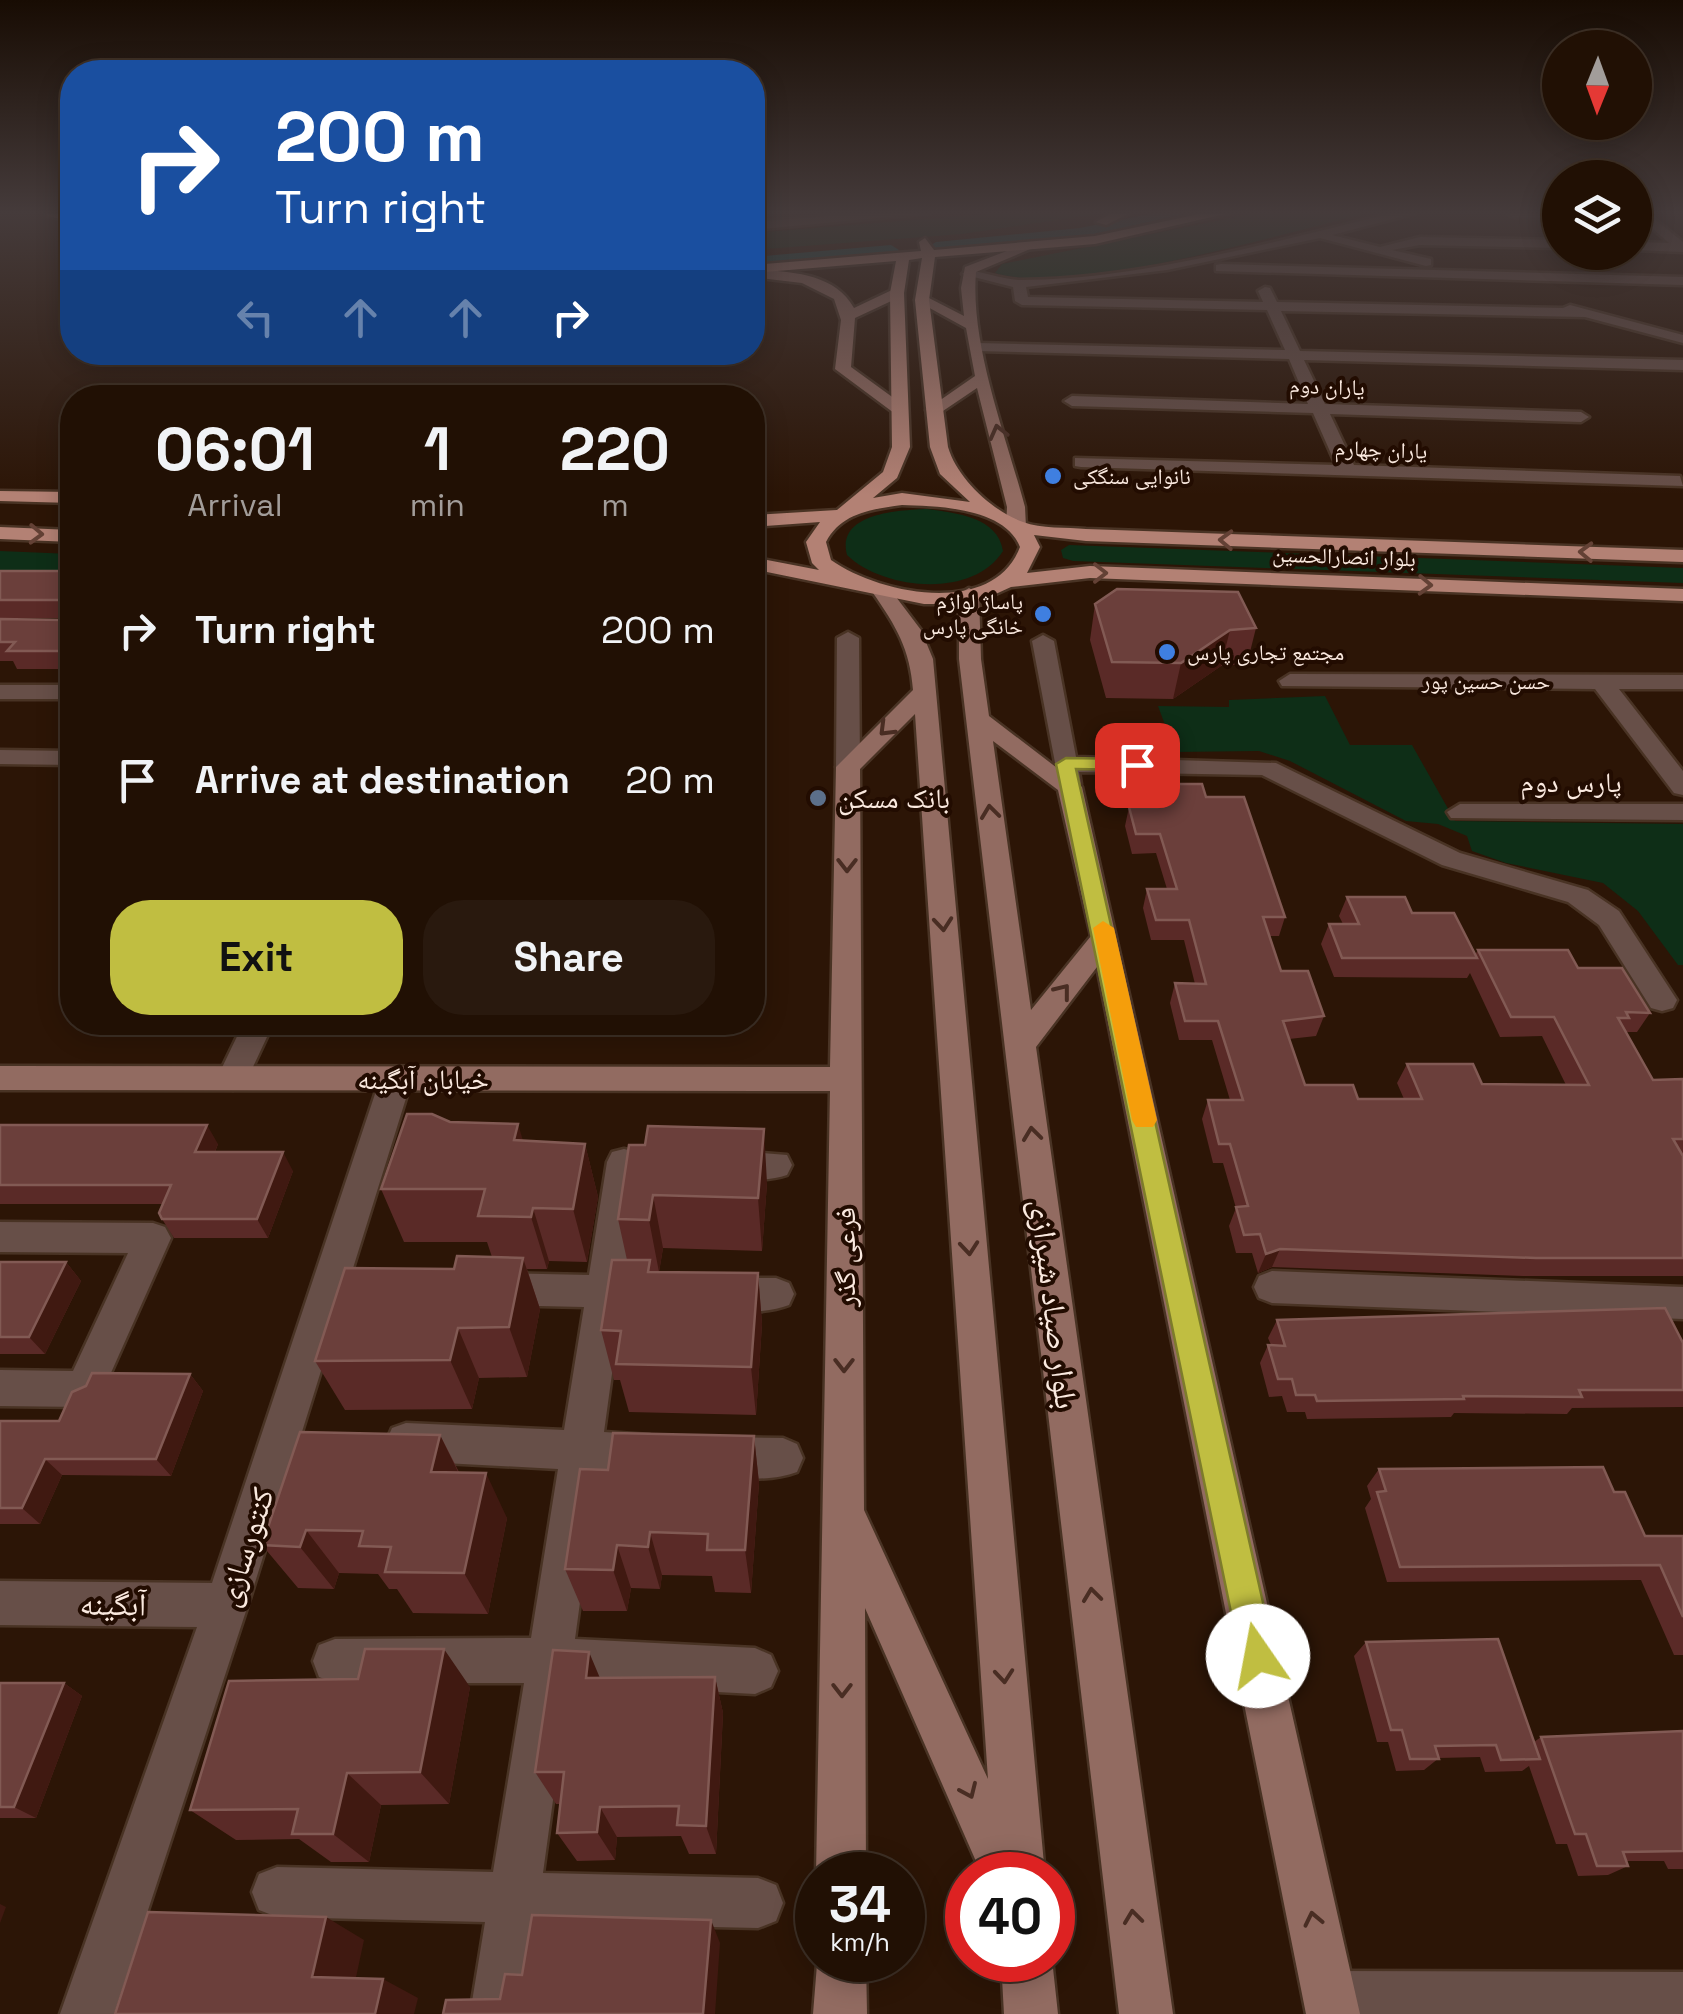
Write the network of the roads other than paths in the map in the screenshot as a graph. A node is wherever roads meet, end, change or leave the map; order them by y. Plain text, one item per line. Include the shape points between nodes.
1 (846, 307) edge
2 (869, 307) edge
3 (897, 307) edge
4 (923, 307) edge
5 (936, 307) edge
6 (972, 307) edge
7 (1272, 307) joint
8 (1564, 307) edge
9 (1606, 307) edge
10 (1586, 313) junction
11 (847, 317) junction
12 (974, 326) junction
13 (1683, 326) edge
14 (1683, 339) edge
15 (977, 347) junction
16 (1294, 355) junction
17 (1683, 365) edge
18 (984, 377) junction
19 (1072, 402) dead end
20 (1318, 408) junction
21 (900, 410) junction
22 (934, 410) junction
23 (1580, 417) dead end
24 (1080, 462) dead end
25 (1347, 470) junction
26 (1680, 481) dead end
27 (0, 496) edge
28 (60, 498) edge
29 (991, 512) junction
30 (844, 514) junction
31 (765, 520) edge
32 (1016, 527) junction
33 (0, 533) edge
34 (60, 536) edge
35 (1683, 556) edge
36 (765, 566) edge
37 (846, 582) junction
38 (986, 588) junction
39 (883, 593) junction
40 (1683, 594) edge
41 (848, 638) dead end
42 (1043, 641) dead end
43 (1290, 681) dead end
44 (1601, 681) junction
45 (1683, 682) edge
46 (925, 691) junction
47 (0, 692) edge
48 (60, 692) edge
49 (978, 718) junction
50 (0, 758) edge
51 (60, 758) edge
52 (848, 767) junction
53 (1068, 775) junction
54 (1683, 788) edge
55 (1460, 812) dead end
56 (1683, 812) edge
57 (1106, 936) junction
58 (1662, 1000) dead end
59 (253, 1035) edge
60 (1020, 1045) junction
61 (0, 1078) edge
62 (233, 1078) junction
63 (396, 1078) junction
64 (846, 1080) junction
65 (624, 1162) edge
66 (700, 1164) edge
67 (775, 1166) dead end
68 (0, 1237) edge
69 (1272, 1287) dead end
70 (466, 1288) edge
71 (605, 1292) junction
72 (776, 1294) dead end
73 (1683, 1303) edge
74 (0, 1388) edge
75 (383, 1440) edge
76 (581, 1452) junction
77 (783, 1458) dead end
78 (843, 1510) junction
79 (0, 1603) edge
80 (226, 1605) junction
81 (550, 1660) junction
82 (335, 1661) dead end
83 (755, 1670) dead end
84 (841, 1852) edge
85 (997, 1852) edge
86 (1018, 1852) edge
87 (277, 1892) dead end
88 (514, 1898) junction
89 (758, 1903) dead end
90 (840, 1982) edge
91 (1028, 1982) edge
92 (1683, 1998) edge
93 (1331, 2006) edge
94 (87, 2014) edge
95 (496, 2014) edge
96 (840, 2014) edge
97 (1031, 2014) edge
98 (1146, 2014) edge

1 - 11 main road
2 - 11 main road
3 - 21 main road
4 - 22 main road
5 - 12 main road
6 - 12 main road
7 - 10 street
7 - 16 street
8 - 10 street
9 - 13 street
10 - 14 street
11 - 21 main road via 843,369
12 - 15 main road
15 - 16 street
15 - 18 main road
16 - 17 street
16 - 20 street
18 - 22 main road
32 -> 18 main road
19 - 20 street, یاران دوم
20 - 23 street, یاران دوم
20 - 25 street
21 - 30 main road via 901,447 891,474
22 - 29 main road via 946,470
24 - 25 street, یاران چهارم
25 - 26 street, یاران چهارم
27 - 28 main road
29 - 30 main road via 934,500 888,502
29 - 32 main road
30 - 31 main road
30 - 37 main road via 820,532 817,553
35 -> 32 main road, بلوار انصارالحسین
32 - 38 main road via 1028,546 1024,565
33 -> 34 main road
36 - 37 main road, بلوار انصارالحسین
37 - 39 main road, بلوار انصارالحسین
38 - 39 main road, بلوار انصارالحسین via 911,597
38 -> 40 main road, بلوار انصارالحسین via 1090,572
38 - 49 main road, بلوار صیاد شیرازی via 970,659
39 - 46 main road via 910,630
41 - 52 street, فرعی گذر
42 - 53 street
43 - 44 street, حسن حسین پور
44 - 45 street, حسن حسین پور
44 - 54 street
46 -> 52 main road
46 -> 86 main road
47 - 48 street
49 - 53 main road
60 -> 49 main road, بلوار صیاد شیرازی
50 - 51 street
52 -> 64 main road, فرعی گذر
53 - 57 main road
53 - 58 street via 1266,768 1451,859 1578,896 1608,918
55 - 56 street, پارس دوم
60 -> 57 main road
93 -> 57 main road
59 - 62 street
98 -> 60 main road, بلوار صیاد شیرازی
61 - 62 main road, خیابان آبگینه
62 - 63 main road, خیابان آبگینه
63 - 64 main road, خیابان آبگینه
63 - 80 street, کنتورسازی
64 -> 78 main road, فرعی گذر
65 - 71 street
66 - 67 street
68 - 74 street via 152,1238 84,1388
69 - 73 street
70 - 71 street
71 - 72 street
71 - 76 street
75 - 76 street
76 - 77 street
76 - 81 street
78 -> 84 main road, فرعی گذر
78 -> 85 main road
79 - 80 street, آبگینه
80 - 94 street, کنتورسازی
81 - 82 street
81 - 83 street
81 - 88 street
87 - 88 street
88 - 89 street
88 - 95 street
90 - 96 main road
91 - 97 main road
92 - 93 street

